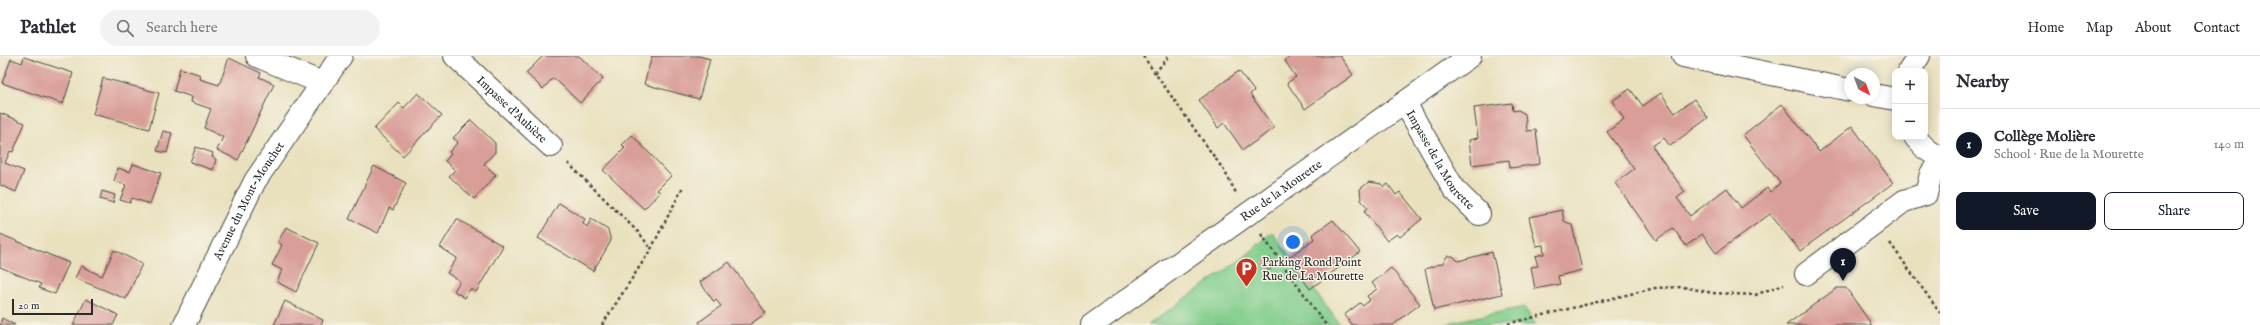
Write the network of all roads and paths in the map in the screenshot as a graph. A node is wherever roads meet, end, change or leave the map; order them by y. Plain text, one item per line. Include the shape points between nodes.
1 (257, 56) edge
2 (341, 56) edge
3 (455, 56) edge
4 (1169, 56) edge
5 (1470, 56) edge
6 (1682, 56) edge
7 (1919, 56) edge
8 (1911, 68) edge
9 (1155, 73) dead end
10 (322, 83) junction
11 (1844, 89) edge
12 (1880, 96) edge
13 (1892, 98) edge
14 (1405, 103) junction
15 (1918, 140) edge
16 (551, 146) joint
17 (1940, 158) edge
18 (1940, 161) edge
19 (684, 187) dead end
20 (1479, 214) dead end
21 (1875, 223) junction
22 (651, 249) junction
23 (1806, 274) joint
24 (1940, 313) edge
25 (184, 325) edge
26 (602, 325) edge
27 (1092, 325) edge
28 (1502, 325) edge

1 - 10 street
2 - 10 street, Avenue du Mont-Mouchet
3 - 16 street, Impasse d'Aubière
4 - 9 path
5 - 14 street, Rue de la Mourette
6 - 11 street
7 - 8 street
10 - 25 street, Avenue du Mont-Mouchet via 255,180
12 - 13 street
14 - 20 street, Impasse de la Mourette via 1454,189
14 - 27 street, Rue de la Mourette
15 - 17 street
16 - 22 path via 640,234
18 - 21 street via 1931,174 1926,194 1904,201
19 - 22 path
21 - 23 street
21 - 24 path
22 - 26 path
23 - 28 path via 1755,295 1713,293 1683,287 1655,288

